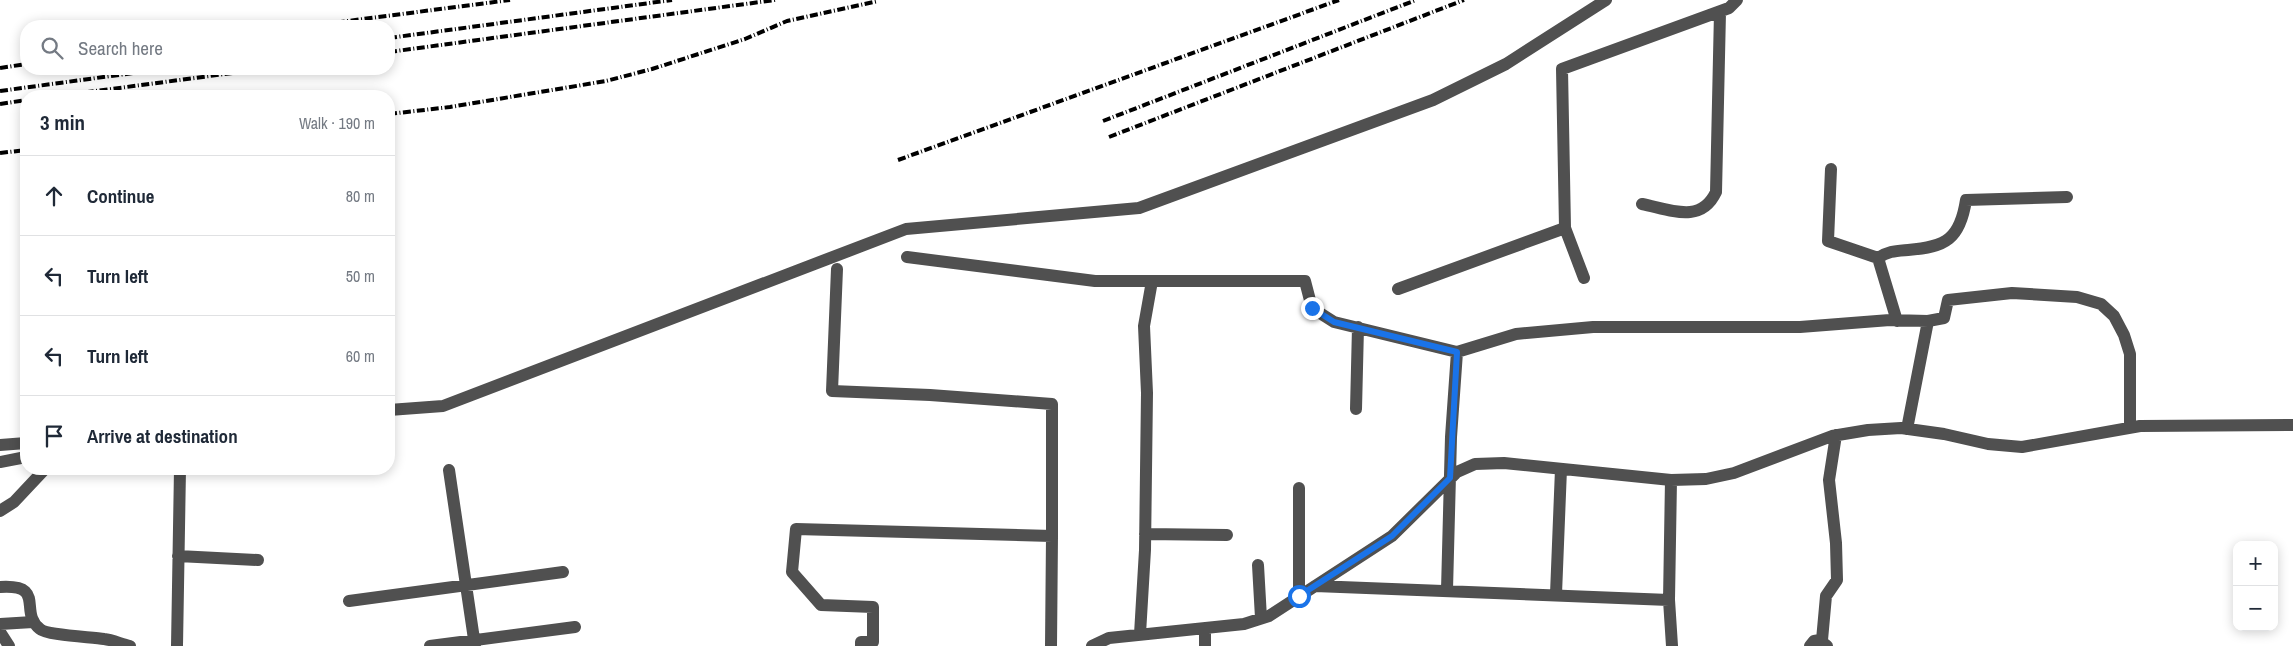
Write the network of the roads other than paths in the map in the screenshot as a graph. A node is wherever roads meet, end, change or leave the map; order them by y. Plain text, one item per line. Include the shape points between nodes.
1 (1606, 0) edge
2 (1737, 0) edge
3 (1720, 12) junction
4 (1831, 169) dead end
5 (2067, 197) dead end
6 (1642, 204) dead end
7 (1565, 228) junction
8 (907, 257) dead end
9 (1878, 258) junction
10 (837, 269) dead end
11 (1584, 278) dead end
12 (1152, 281) junction
13 (1398, 289) dead end
14 (1897, 321) junction
15 (1928, 321) junction
16 (1358, 327) junction
17 (1457, 352) junction
18 (1356, 409) dead end
19 (395, 410) edge
20 (2293, 425) edge
21 (2130, 428) junction
22 (1907, 429) junction
23 (1836, 436) junction
24 (20, 443) edge
25 (0, 445) edge
26 (20, 458) edge
27 (0, 462) edge
28 (1560, 469) junction
29 (449, 470) dead end
30 (40, 475) edge
31 (180, 475) edge
32 (1450, 478) junction
33 (1672, 480) junction
34 (1299, 488) dead end
35 (0, 511) edge
36 (1145, 534) junction
37 (1226, 535) dead end
38 (1052, 536) junction
39 (178, 556) junction
40 (258, 560) dead end
41 (1258, 565) dead end
42 (563, 572) dead end
43 (466, 585) junction
44 (1315, 586) junction
45 (0, 587) edge
46 (1448, 590) junction
47 (1556, 594) junction
48 (1299, 596) junction
49 (1669, 600) junction
50 (349, 601) dead end
51 (1261, 618) junction
52 (33, 622) junction
53 (0, 624) edge
54 (575, 627) dead end
55 (1205, 628) junction
56 (0, 632) edge
57 (1140, 634) junction
58 (475, 643) edge
59 (1820, 644) edge
60 (9, 646) edge
61 (130, 646) edge
62 (177, 646) edge
63 (430, 646) edge
64 (861, 646) edge
65 (1051, 646) edge
66 (1092, 646) edge
67 (1206, 646) edge
68 (1672, 646) edge

1 - 19 street via 1506,64 1433,100 1139,208 906,229 443,406
2 - 3 street
3 - 6 street via 1716,192 1710,205 1699,212
3 - 7 street via 1562,69
4 - 9 street via 1828,241
5 - 9 street via 1966,200 1963,219 1955,234 1939,246 1887,252
7 - 11 street
7 - 13 street
8 - 12 street via 1095,281
9 - 14 street
10 - 38 street via 832,391 1052,404
12 - 16 street via 1305,281 1312,308 1334,322
12 - 36 street via 1144,326 1147,393
14 - 15 street
14 - 17 street via 1800,327 1593,327 1516,334
15 - 21 street via 1944,318 1948,300 2012,293 2077,297 2101,304 2114,316 2130,354
15 - 22 street
16 - 17 street
16 - 18 street
17 - 32 street
20 - 21 street
21 - 22 street via 2022,447
22 - 23 street via 1868,430
23 - 33 street via 1734,473 1706,479
23 - 59 street via 1829,480 1837,580 1826,596
24 - 25 street
26 - 27 street
28 - 32 street via 1504,463 1475,464
28 - 33 street
28 - 47 street
29 - 43 street
30 - 35 street via 14,502
31 - 39 street
32 - 44 street via 1392,536
32 - 46 street
33 - 49 street
34 - 48 street
36 - 37 street
36 - 57 street
38 - 64 street via 796,528 792,572 822,605 873,607 873,642 861,642
38 - 65 street
39 - 40 street
39 - 62 street
41 - 51 street
42 - 43 street
43 - 50 street
43 - 58 street
44 - 46 street
44 - 48 street
45 - 52 street via 15,586 26,590 31,599
46 - 47 street
47 - 49 street
48 - 51 street
49 - 68 street
51 - 55 street via 1244,624
52 - 53 street
52 - 61 street via 41,631 106,639
54 - 58 street
55 - 57 street
55 - 67 street
56 - 60 street
57 - 66 street via 1109,638
58 - 63 street

